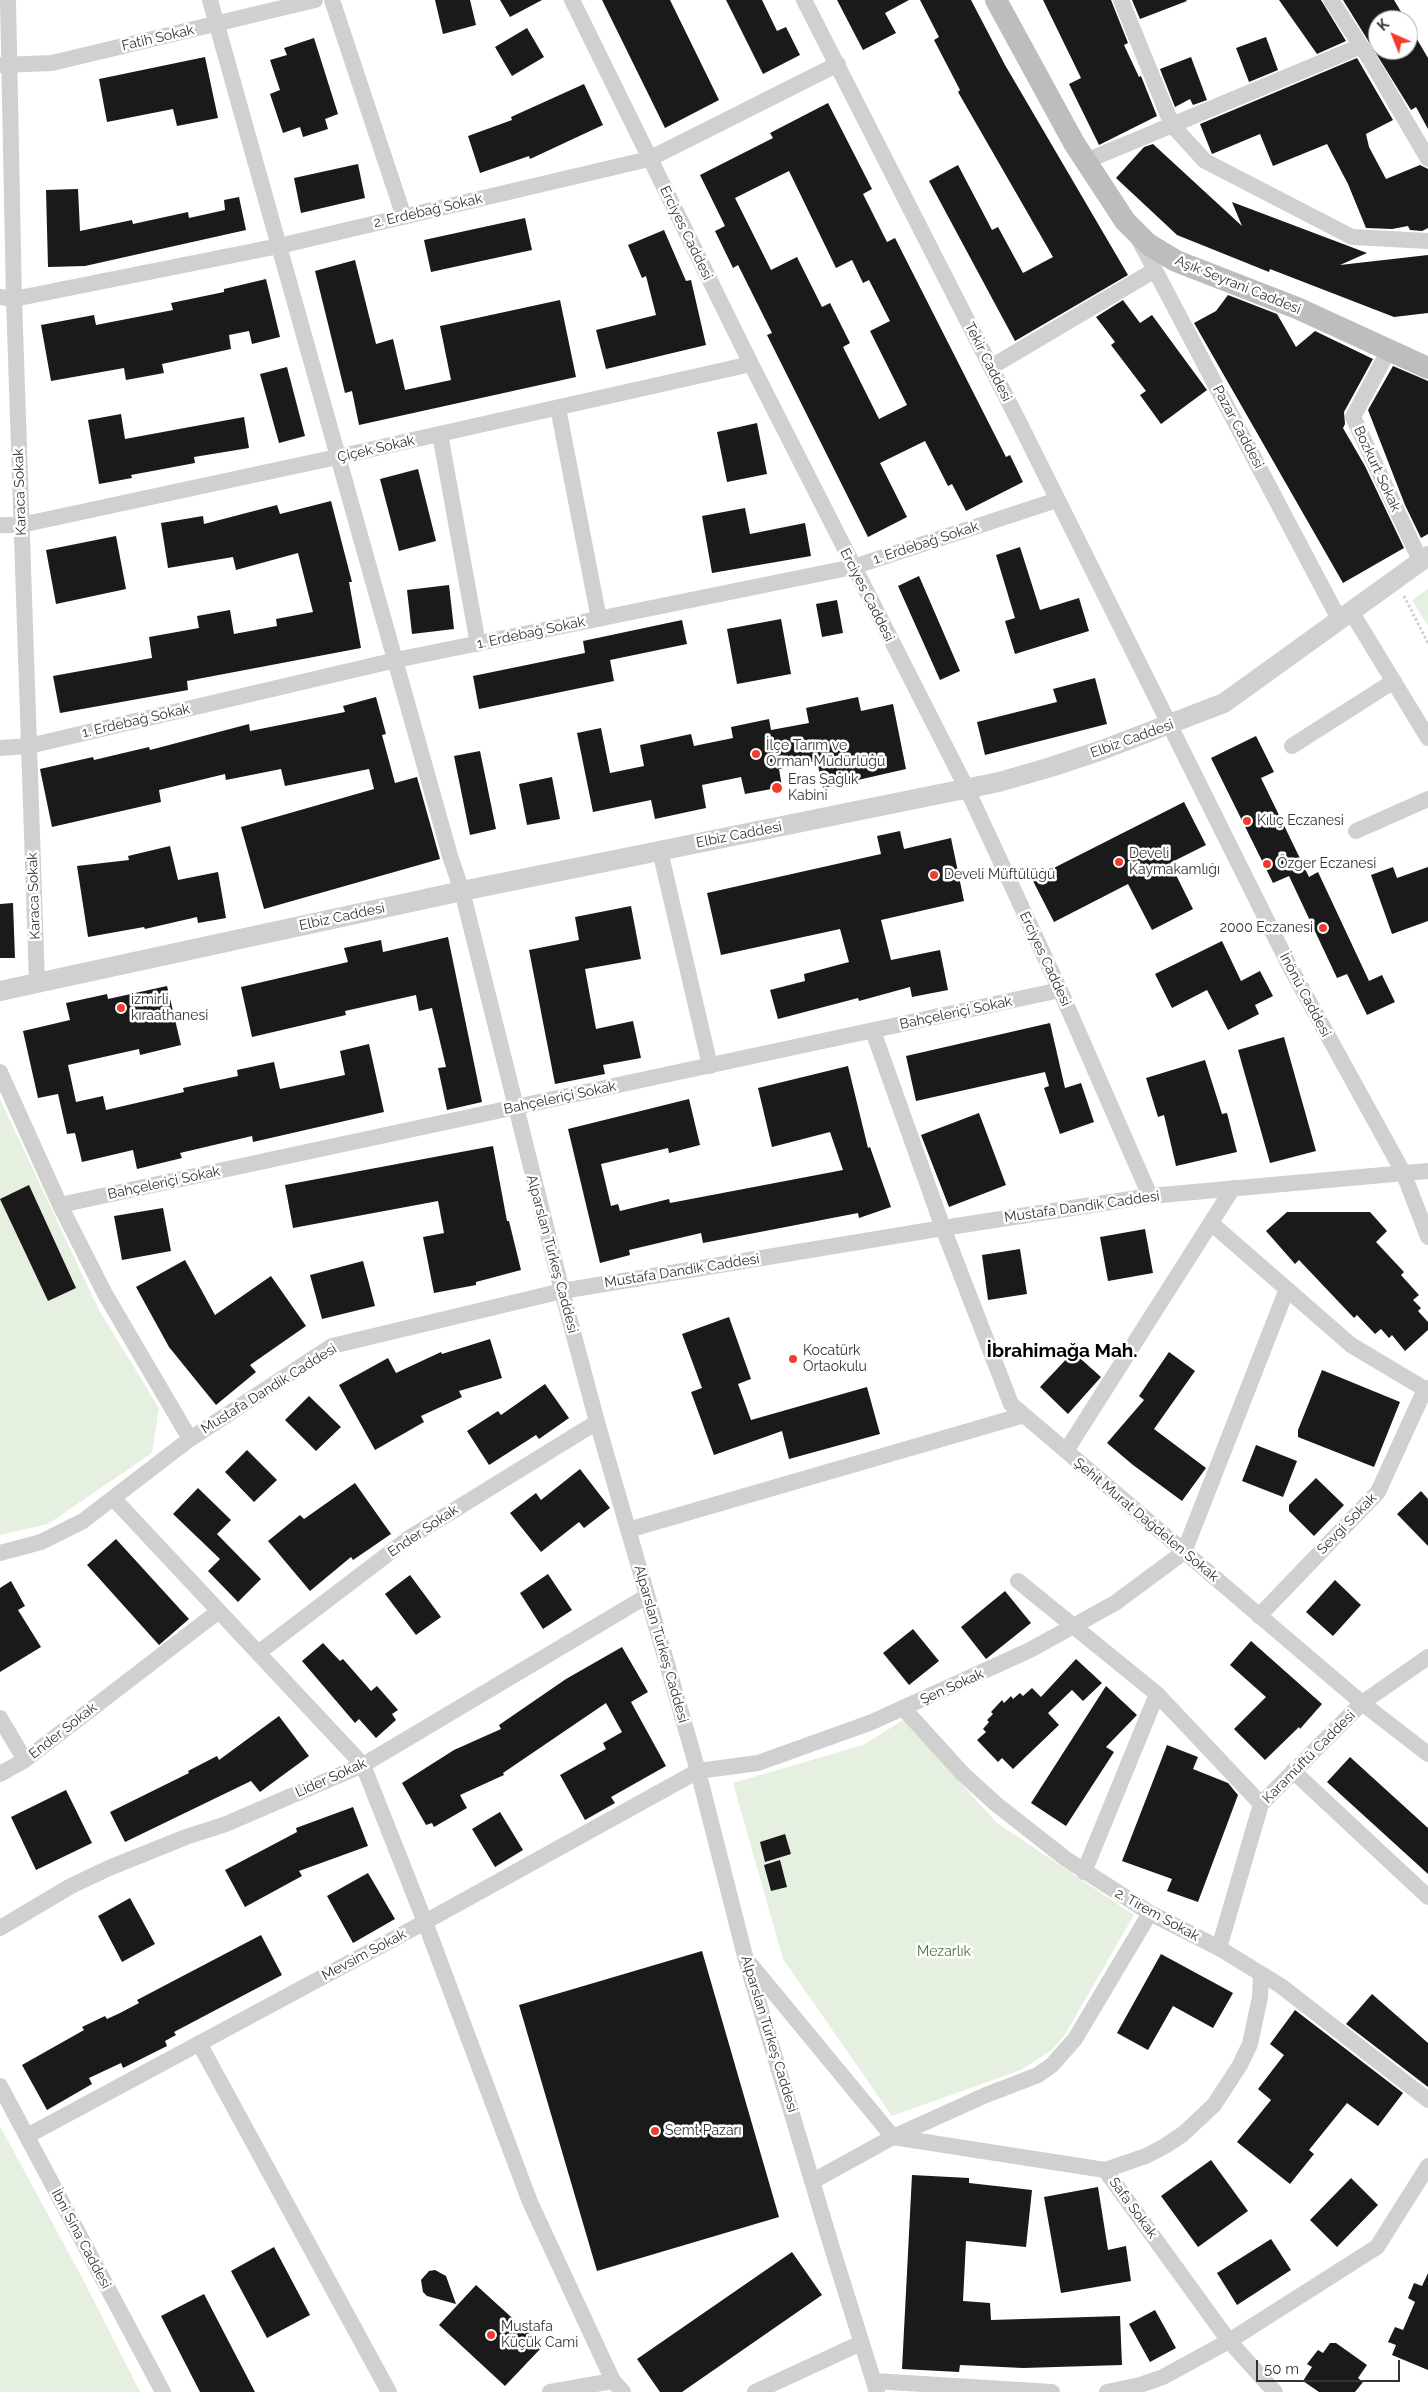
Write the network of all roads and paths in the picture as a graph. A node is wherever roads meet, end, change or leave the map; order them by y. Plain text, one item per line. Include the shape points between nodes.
1 (8, 0) edge
2 (210, 0) edge
3 (315, 0) edge
4 (332, 0) edge
5 (572, 0) edge
6 (804, 0) edge
7 (996, 0) edge
8 (1121, 0) edge
9 (1331, 0) edge
10 (218, 24) junction
11 (1361, 46) junction
12 (838, 64) junction
13 (5, 65) edge
14 (1172, 125) junction
15 (649, 159) junction
16 (1428, 159) edge
17 (1086, 161) junction
18 (404, 217) junction
19 (1136, 233) junction
20 (1428, 241) edge
21 (279, 246) junction
22 (1155, 270) junction
23 (7, 298) edge
24 (1389, 350) junction
25 (751, 364) junction
26 (991, 367) junction
27 (1428, 368) edge
28 (558, 408) junction
29 (440, 434) junction
30 (337, 458) junction
31 (1057, 500) junction
32 (0, 525) edge
33 (21, 525) junction
34 (1424, 559) edge
35 (853, 567) junction
36 (1396, 580) junction
37 (1346, 617) junction
38 (599, 619) junction
39 (1428, 643) edge
40 (478, 644) junction
41 (396, 660) junction
42 (1394, 682) junction
43 (1169, 725) junction
44 (1428, 738) edge
45 (29, 746) junction
46 (1292, 746) dead end
47 (0, 748) edge
48 (967, 789) junction
49 (1428, 800) edge
50 (1356, 831) dead end
51 (660, 851) junction
52 (462, 891) junction
53 (37, 983) junction
54 (1060, 990) junction
55 (0, 991) edge
56 (873, 1031) junction
57 (710, 1066) junction
58 (0, 1072) edge
59 (515, 1108) junction
60 (1428, 1171) edge
61 (1403, 1172) junction
62 (1233, 1188) junction
63 (1150, 1196) junction
64 (60, 1205) junction
65 (1210, 1223) junction
66 (943, 1228) junction
67 (1428, 1237) edge
68 (1287, 1290) junction
69 (562, 1291) junction
70 (1426, 1388) edge
71 (1024, 1415) junction
72 (596, 1422) junction
73 (190, 1439) junction
74 (1066, 1451) junction
75 (113, 1498) junction
76 (628, 1530) junction
77 (1184, 1552) junction
78 (0, 1554) edge
79 (1018, 1581) dead end
80 (647, 1596) junction
81 (219, 1611) junction
82 (1259, 1616) junction
83 (1075, 1627) junction
84 (258, 1653) junction
85 (1428, 1657) edge
86 (1157, 1694) junction
87 (1362, 1703) junction
88 (903, 1708) junction
89 (0, 1718) edge
90 (1428, 1754) edge
91 (26, 1760) junction
92 (363, 1765) junction
93 (698, 1771) junction
94 (1294, 1771) junction
95 (0, 1774) edge
96 (1261, 1804) junction
97 (1084, 1872) junction
98 (1428, 1897) edge
99 (1150, 1913) junction
100 (425, 1922) junction
101 (0, 1928) edge
102 (1220, 1948) junction
103 (746, 1960) junction
104 (1261, 1974) junction
105 (199, 2044) junction
106 (0, 2086) edge
107 (1428, 2100) edge
108 (27, 2136) junction
109 (893, 2137) junction
110 (1428, 2166) edge
111 (1105, 2170) junction
112 (813, 2181) junction
113 (1229, 2341) junction
114 (861, 2343) junction
115 (618, 2386) edge
116 (876, 2387) edge
117 (163, 2392) edge
118 (389, 2392) edge
119 (550, 2392) edge
120 (755, 2392) edge
121 (1052, 2392) edge
122 (1107, 2392) edge
123 (1275, 2392) edge

1 - 13 street, Karaca Sokak
2 - 10 street, Alparslan Türkeş Caddesi
3 - 10 street, Fatih Sokak
4 - 18 street
5 - 15 street, Erciyes Caddesi
6 - 12 street, Tekir Caddesi
7 - 17 main road, Aşık Seyrani Caddesi
8 - 14 street
9 - 11 street
10 - 13 street, Fatih Sokak via 52,63
10 - 21 street, Alparslan Türkeş Caddesi
11 - 14 street
11 - 16 street
12 - 15 street, 2. Erdebağ Sokak
12 - 26 street, Tekir Caddesi
13 - 23 street, Karaca Sokak
14 - 17 street
14 - 20 street via 1205,161 1352,237
15 - 18 street, 2. Erdebağ Sokak
15 - 25 street, Erciyes Caddesi
17 - 19 main road, Aşık Seyrani Caddesi
18 - 21 street, 2. Erdebağ Sokak
19 - 22 street, Pazar Caddesi
19 - 24 main road, Aşık Seyrani Caddesi via 1176,262 1297,308
21 - 23 street, 2. Erdebağ Sokak
21 - 30 street, Alparslan Türkeş Caddesi
22 - 26 street
22 - 37 street, Pazar Caddesi
23 - 33 street, Karaca Sokak
24 - 27 main road, Aşık Seyrani Caddesi
24 - 34 street, Bozkurt Sokak via 1353,417
25 - 28 street, Çiçek Sokak
25 - 35 street, Erciyes Caddesi
26 - 31 street, Tekir Caddesi
28 - 29 street, Çiçek Sokak
28 - 38 street
29 - 30 street, Çiçek Sokak
29 - 40 street
30 - 33 street, Çiçek Sokak
30 - 41 street, Alparslan Türkeş Caddesi
31 - 35 street, 1. Erdebağ Sokak
31 - 43 street, Tekir Caddesi
32 - 33 street, Çiçek Sokak
33 - 45 street, Karaca Sokak
34 - 36 street, Elbiz Caddesi
35 - 38 street, 1. Erdebağ Sokak
35 - 48 street, Erciyes Caddesi
36 - 37 street, Elbiz Caddesi
36 - 39 path
37 - 42 street, Pazar Caddesi
37 - 43 street, Elbiz Caddesi via 1224,703
38 - 40 street, 1. Erdebağ Sokak
40 - 41 street, 1. Erdebağ Sokak
41 - 45 street, 1. Erdebağ Sokak
41 - 52 street, Alparslan Türkeş Caddesi
42 - 44 street, Pazar Caddesi
42 - 46 street
43 - 48 street, Elbiz Caddesi via 1051,767
43 - 61 street, İnönü Caddesi via 1290,967
45 - 47 street, 1. Erdebağ Sokak
45 - 53 street, Karaca Sokak
48 - 51 street, Elbiz Caddesi
48 - 54 street, Erciyes Caddesi
49 - 50 street
51 - 52 street, Elbiz Caddesi
51 - 57 street
52 - 53 street, Elbiz Caddesi
52 - 59 street, Alparslan Türkeş Caddesi
53 - 55 street, Elbiz Caddesi
54 - 56 street, Bahçeleriçi Sokak
54 - 63 street, Erciyes Caddesi
56 - 57 street, Bahçeleriçi Sokak
56 - 66 street, Şehit Murat Dağdelen Sokak
57 - 59 street, Bahçeleriçi Sokak
58 - 64 street
59 - 64 street, Bahçeleriçi Sokak
59 - 69 street, Alparslan Türkeş Caddesi
60 - 61 street, Mustafa Dandik Caddesi
61 - 62 street, Mustafa Dandik Caddesi
61 - 67 street, İnönü Caddesi
62 - 63 street, Mustafa Dandik Caddesi
62 - 65 street
63 - 66 street, Mustafa Dandik Caddesi
64 - 73 street via 105,1294
65 - 68 street
65 - 74 street
66 - 69 street, Mustafa Dandik Caddesi
66 - 71 street, Şehit Murat Dağdelen Sokak via 1011,1404
68 - 70 street via 1351,1345
68 - 77 street
69 - 72 street, Alparslan Türkeş Caddesi
69 - 73 street, Mustafa Dandik Caddesi via 332,1346
70 - 82 street, Sevgi Sokak via 1378,1492
71 - 74 street, Şehit Murat Dağdelen Sokak
71 - 76 street
72 - 76 street, Alparslan Türkeş Caddesi
72 - 84 street, Ender Sokak via 409,1538
73 - 75 street, Mustafa Dandik Caddesi
74 - 77 street, Şehit Murat Dağdelen Sokak
75 - 78 street, Mustafa Dandik Caddesi via 62,1532
75 - 81 street
76 - 80 street, Alparslan Türkeş Caddesi
77 - 82 street, Şehit Murat Dağdelen Sokak
77 - 83 street, Şen Sokak via 1149,1580
79 - 83 street
80 - 92 street, Lider Sokak
80 - 93 street, Alparslan Türkeş Caddesi
81 - 84 street
81 - 91 street, Ender Sokak
82 - 87 street, Şehit Murat Dağdelen Sokak
83 - 86 street
83 - 88 street, Şen Sokak
84 - 92 street
85 - 87 street, Karamüftü Caddesi
86 - 96 street
86 - 97 street
87 - 90 street, Şehit Murat Dağdelen Sokak
87 - 94 street, Karamüftü Caddesi
88 - 93 street, Şen Sokak via 758,1763
88 - 97 street, 2. Tirem Sokak via 963,1774 996,1804
89 - 91 street
91 - 95 street, Ender Sokak
92 - 100 street
92 - 101 street, Lider Sokak via 226,1824 109,1868 71,1886
93 - 100 street, Mevsim Sokak
93 - 103 street, Alparslan Türkeş Caddesi
94 - 96 street, Karamüftü Caddesi
94 - 98 street
96 - 102 street, Karamüftü Caddesi
97 - 99 street, 2. Tirem Sokak
99 - 102 street, 2. Tirem Sokak
99 - 109 street via 1075,2039 1052,2065 1038,2075
100 - 105 street, Mevsim Sokak
100 - 115 street via 530,2202
102 - 104 street, 2. Tirem Sokak
103 - 109 street
103 - 112 street, Alparslan Türkeş Caddesi
104 - 107 street, 2. Tirem Sokak
104 - 111 street via 1260,1998 1250,2044 1214,2105 1189,2130 1165,2146
105 - 108 street, Mevsim Sokak
105 - 118 street
106 - 108 street, İbni Sina Caddesi
108 - 117 street, İbni Sina Caddesi
109 - 111 street, Safa Sokak
109 - 112 street
110 - 113 street via 1377,2248
111 - 113 street, Safa Sokak
112 - 114 street, Alparslan Türkeş Caddesi
113 - 122 street via 1163,2377
113 - 123 street, Safa Sokak
114 - 116 street, Alparslan Türkeş Caddesi
114 - 120 street
115 - 119 street
116 - 121 street

